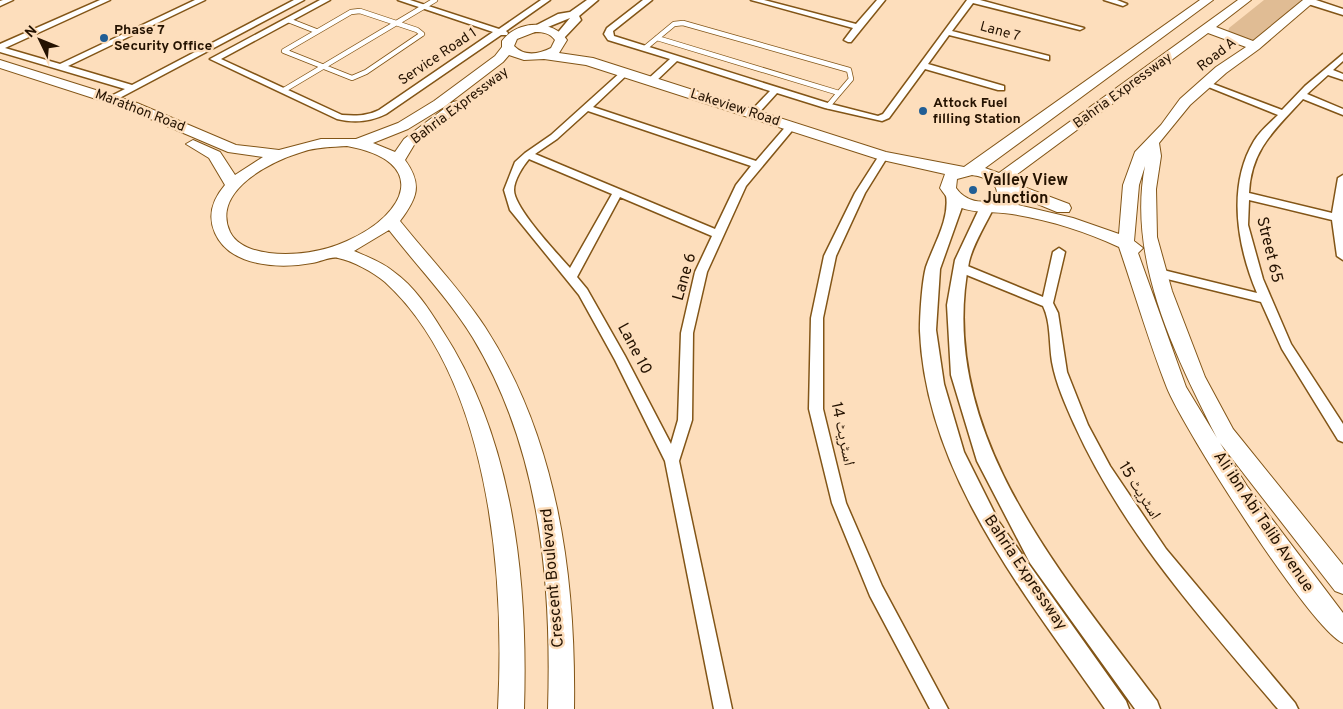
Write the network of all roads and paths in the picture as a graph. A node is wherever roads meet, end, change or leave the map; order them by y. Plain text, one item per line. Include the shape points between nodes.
1 (10, 0) edge
2 (106, 0) edge
3 (201, 0) edge
4 (300, 0) edge
5 (326, 0) edge
6 (402, 0) edge
7 (435, 0) edge
8 (546, 0) edge
9 (593, 0) edge
10 (648, 0) edge
11 (755, 0) edge
12 (881, 0) edge
13 (971, 0) edge
14 (1108, 0) edge
15 (1207, 0) edge
16 (1246, 0) edge
17 (1309, 0) edge
18 (1323, 0) edge
19 (0, 4) edge
20 (1123, 4) dead end
21 (423, 7) junction
22 (1343, 7) edge
23 (1343, 12) edge
24 (573, 15) junction
25 (288, 20) junction
26 (395, 22) junction
27 (858, 27) junction
28 (1080, 28) dead end
29 (1207, 28) junction
30 (534, 29) junction
31 (316, 31) junction
32 (499, 32) junction
33 (947, 32) junction
34 (657, 38) junction
35 (560, 40) junction
36 (848, 40) dead end
37 (510, 42) junction
38 (1255, 46) junction
39 (0, 48) edge
40 (645, 48) junction
41 (543, 55) junction
42 (525, 56) junction
43 (1343, 57) edge
44 (676, 58) junction
45 (1046, 58) dead end
46 (588, 61) junction
47 (0, 64) edge
48 (62, 66) junction
49 (323, 66) junction
50 (922, 66) junction
51 (0, 71) edge
52 (1327, 71) junction
53 (625, 73) junction
54 (1343, 77) edge
55 (651, 81) junction
56 (1205, 84) junction
57 (132, 88) junction
58 (1000, 88) dead end
59 (776, 89) junction
60 (284, 90) junction
61 (839, 93) junction
62 (1301, 95) junction
63 (112, 99) junction
64 (828, 106) junction
65 (588, 108) junction
66 (1343, 112) edge
67 (753, 114) junction
68 (1283, 114) junction
69 (791, 126) junction
70 (360, 143) junction
71 (1152, 144) junction
72 (279, 154) junction
73 (528, 155) junction
74 (883, 156) junction
75 (398, 159) junction
76 (757, 165) junction
77 (967, 171) junction
78 (1343, 178) edge
79 (1002, 182) junction
80 (233, 185) junction
81 (618, 192) junction
82 (951, 192) junction
83 (1244, 195) junction
84 (991, 206) junction
85 (1337, 218) junction
86 (391, 220) junction
87 (1149, 232) junction
88 (717, 234) junction
89 (1126, 235) junction
90 (338, 251) junction
91 (1059, 252) dead end
92 (1343, 256) edge
93 (1156, 265) junction
94 (962, 268) junction
95 (571, 277) junction
96 (1265, 299) junction
97 (1047, 304) junction
98 (1343, 436) edge
99 (672, 461) junction
100 (1343, 583) edge
101 (1343, 631) edge
102 (512, 709) edge
103 (561, 709) edge
104 (722, 709) edge
105 (939, 709) edge
106 (1118, 709) edge
107 (1149, 709) edge
108 (1289, 709) edge

1 - 19 street
2 - 39 street
3 - 48 street
4 - 57 street
5 - 25 street
6 - 21 street
7 - 21 lane
8 - 32 street, Service Road 1
9 - 24 street
10 - 40 street via 608,34
11 - 27 street
12 - 27 street
13 - 28 street
13 - 33 street
14 - 20 street
15 - 77 main road, Bahria Expressway
16 - 29 main road, Bahria Expressway
17 - 23 street
17 - 38 main road, Road A
18 - 22 street
21 - 26 lane
21 - 32 street
24 - 30 street via 562,16
24 - 35 street via 576,20
25 - 31 lane
25 - 60 street via 214,59
26 - 31 lane via 356,10
26 - 49 lane
26 - 49 lane via 422,34 352,78
27 - 36 street
29 - 38 main road
29 - 79 main road, Bahria Expressway
30 - 35 main road via 548,30
30 - 37 main road
31 - 49 lane via 284,51
32 - 37 street
32 - 60 street, Service Road 1 via 386,111 371,118 353,120 340,117
33 - 45 street, Lane 7
33 - 50 street
34 - 40 lane
34 - 61 lane
34 - 61 lane via 674,24 683,23 848,70 852,78
35 - 41 main road via 553,52
35 - 46 main road
37 - 42 main road via 514,53
37 - 70 main road, Bahria Expressway via 500,60 439,104 403,126
38 - 56 main road, Road A
39 - 48 street
40 - 44 street
41 - 42 main road
41 - 46 main road
42 - 75 main road, Bahria Expressway via 409,142
43 - 52 street, Street 65
44 - 55 street
44 - 59 street
46 - 53 main road, Lakeview Road
47 - 63 main road, Marathon Road
48 - 57 street
49 - 60 lane
50 - 58 street
50 - 64 street via 886,116 880,119
51 - 80 main road, Marathon Road via 130,115 216,155
52 - 54 street
52 - 62 street, Street 65
53 - 55 main road, Lakeview Road
53 - 65 street, Lane 10
55 - 67 main road, Lakeview Road
56 - 68 street
56 - 71 main road, Road A via 1184,102
57 - 63 street
59 - 64 street
59 - 67 street
61 - 64 lane
62 - 66 street
62 - 68 street, Street 65
63 - 72 main road, Marathon Road via 233,149
65 - 73 street, Lane 10
65 - 76 street
67 - 69 main road, Lakeview Road
68 - 83 street, Street 65 via 1259,141 1245,175
69 - 74 main road, Lakeview Road
69 - 76 street, Lane 6
70 - 72 main road via 320,143
70 - 75 main road via 388,152
71 - 87 main road, Ali ibn Abi Talib Avenue
71 - 89 main road, Ali ibn Abi Talib Avenue via 1142,152 1131,185
72 - 80 main road
73 - 81 street
73 - 95 street, Lane 10 via 519,164 510,190 514,208
74 - 77 main road
74 - 82 main road
74 - 105 street, اسٹریٹ 14 via 860,192 830,256 817,318 816,409 839,503 876,591
75 - 86 main road via 409,177 409,187 400,210
76 - 88 street, Lane 6 via 740,185
77 - 79 main road via 987,173
77 - 82 main road, Bahria Expressway via 950,177
78 - 85 street via 1337,197
79 - 84 main road via 1006,195
79 - 89 main road
80 - 90 main road via 218,214 220,229 228,242 242,252 286,260
81 - 88 street
81 - 95 street
82 - 84 main road via 974,206
82 - 106 street, Bahria Expressway via 955,207 933,269 928,330 936,384 955,453 992,528
83 - 85 street
83 - 96 street, Street 65 via 1243,224
84 - 89 main road
84 - 94 street, Bahria Expressway via 962,260
85 - 92 street
86 - 90 main road via 358,243
86 - 103 main road, Crescent Boulevard via 432,269 488,348 531,444 545,497 554,556 560,610
87 - 89 main road
87 - 93 main road, Ali ibn Abi Talib Avenue
88 - 99 street, Lane 6 via 700,272 687,333 685,420
89 - 93 main road
89 - 101 main road, Ali ibn Abi Talib Avenue via 1149,316 1177,389 1239,493 1318,602
90 - 102 main road via 390,278 419,308 445,347 469,398 491,474 505,554 513,634
91 - 97 street
93 - 96 street
93 - 100 main road, Ali ibn Abi Talib Avenue via 1196,377 1226,435
94 - 97 street
94 - 107 street, Bahria Expressway via 955,305 958,376 986,461 1036,556
95 - 99 street, Lane 10 via 621,358
96 - 98 street, Street 65 via 1286,346
97 - 108 street, اسٹریٹ 15 via 1052,313 1062,378 1089,442 1141,529
99 - 104 street, Lane 10

